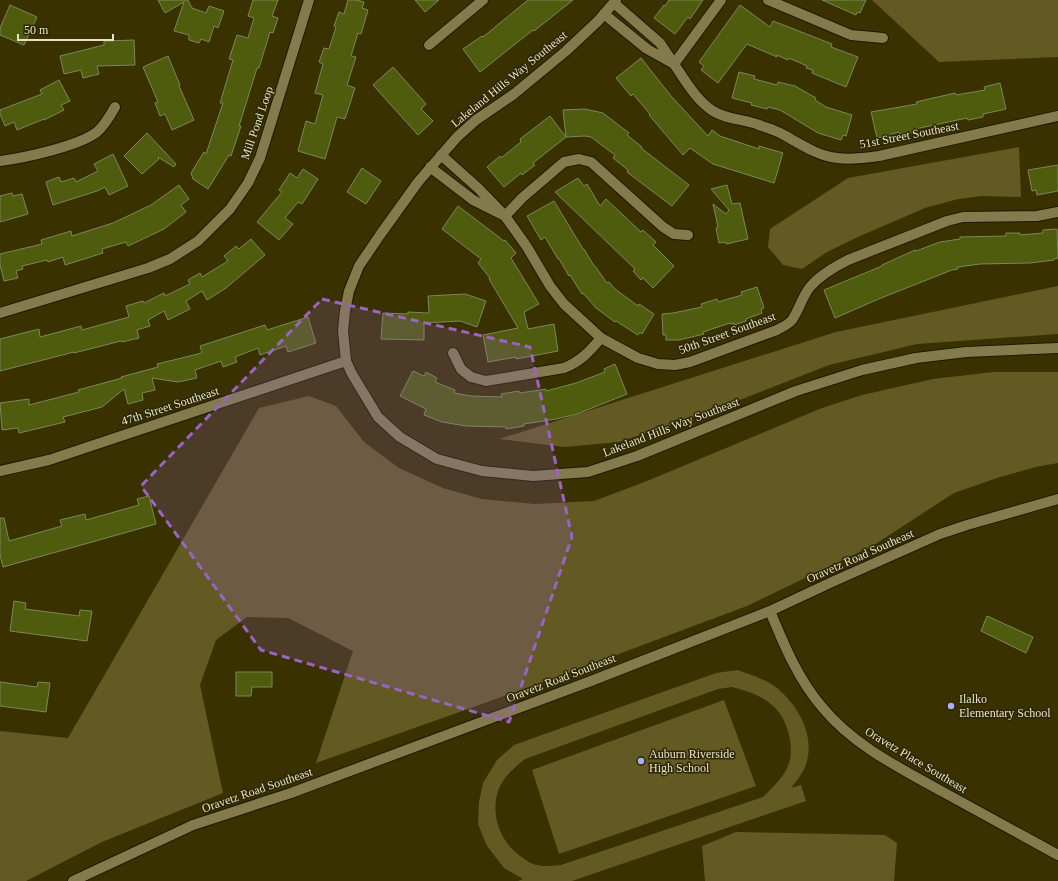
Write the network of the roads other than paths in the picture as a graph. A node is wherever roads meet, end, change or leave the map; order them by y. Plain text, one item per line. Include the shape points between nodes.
1 (309, 0) edge
2 (483, 0) edge
3 (721, 0) edge
4 (768, 0) edge
5 (615, 1) edge
6 (604, 14) junction
7 (883, 38) dead end
8 (429, 45) dead end
9 (674, 64) junction
10 (115, 107) dead end
11 (1058, 116) edge
12 (441, 155) junction
13 (0, 161) edge
14 (430, 168) junction
15 (1058, 212) edge
16 (505, 216) junction
17 (688, 235) dead end
18 (0, 313) edge
19 (601, 338) junction
20 (1058, 348) edge
21 (1035, 349) junction
22 (452, 353) dead end
23 (1058, 353) edge
24 (346, 361) junction
25 (0, 471) edge
26 (1058, 499) edge
27 (770, 611) junction
28 (1058, 855) edge
29 (73, 881) edge

1 - 18 street, Mill Pond Loop via 260,158 248,183 230,209 198,241 170,259
2 - 8 street
3 - 9 street
4 - 7 street via 851,35
5 - 6 street, Lakeland Hills Way Southeast
5 - 9 street, 51st Street Southeast via 660,43
6 - 9 street, 51st Street Southeast via 647,49
6 - 12 street, Lakeland Hills Way Southeast via 566,51 514,94 476,120
9 - 11 street, 51st Street Southeast via 691,89 713,111 757,124 820,154 836,158 879,156
10 - 13 street via 105,123 92,136 45,152
12 - 14 street, Lakeland Hills Way Southeast
12 - 16 street, 50th Street Southeast
14 - 16 street, 50th Street Southeast via 473,200
14 - 24 street, Lakeland Hills Way Southeast via 359,266 349,291 345,311
15 - 19 street, 50th Street Southeast via 1037,216 963,217 946,221 848,260 815,281 792,320 785,326 690,362 675,365 658,364 638,358
16 - 17 street via 564,162 579,159 591,162 663,227 674,234
16 - 19 street, 50th Street Southeast via 564,304
19 - 22 street via 573,365 486,381 471,377 461,369
20 - 21 street, Lakeland Hills Way Southeast
21 - 23 street, Lakeland Hills Way Southeast
21 - 24 street, Lakeland Hills Way Southeast via 995,349 916,358 862,370 796,391 638,456 588,472 533,476 482,471 437,459 400,437 378,417
24 - 25 street, 47th Street Southeast via 49,460
26 - 27 street, Oravetz Road Southeast via 940,534
27 - 28 street, Oravetz Place Southeast via 801,679 821,707 844,731 902,769
27 - 29 street, Oravetz Road Southeast via 292,793 193,825

